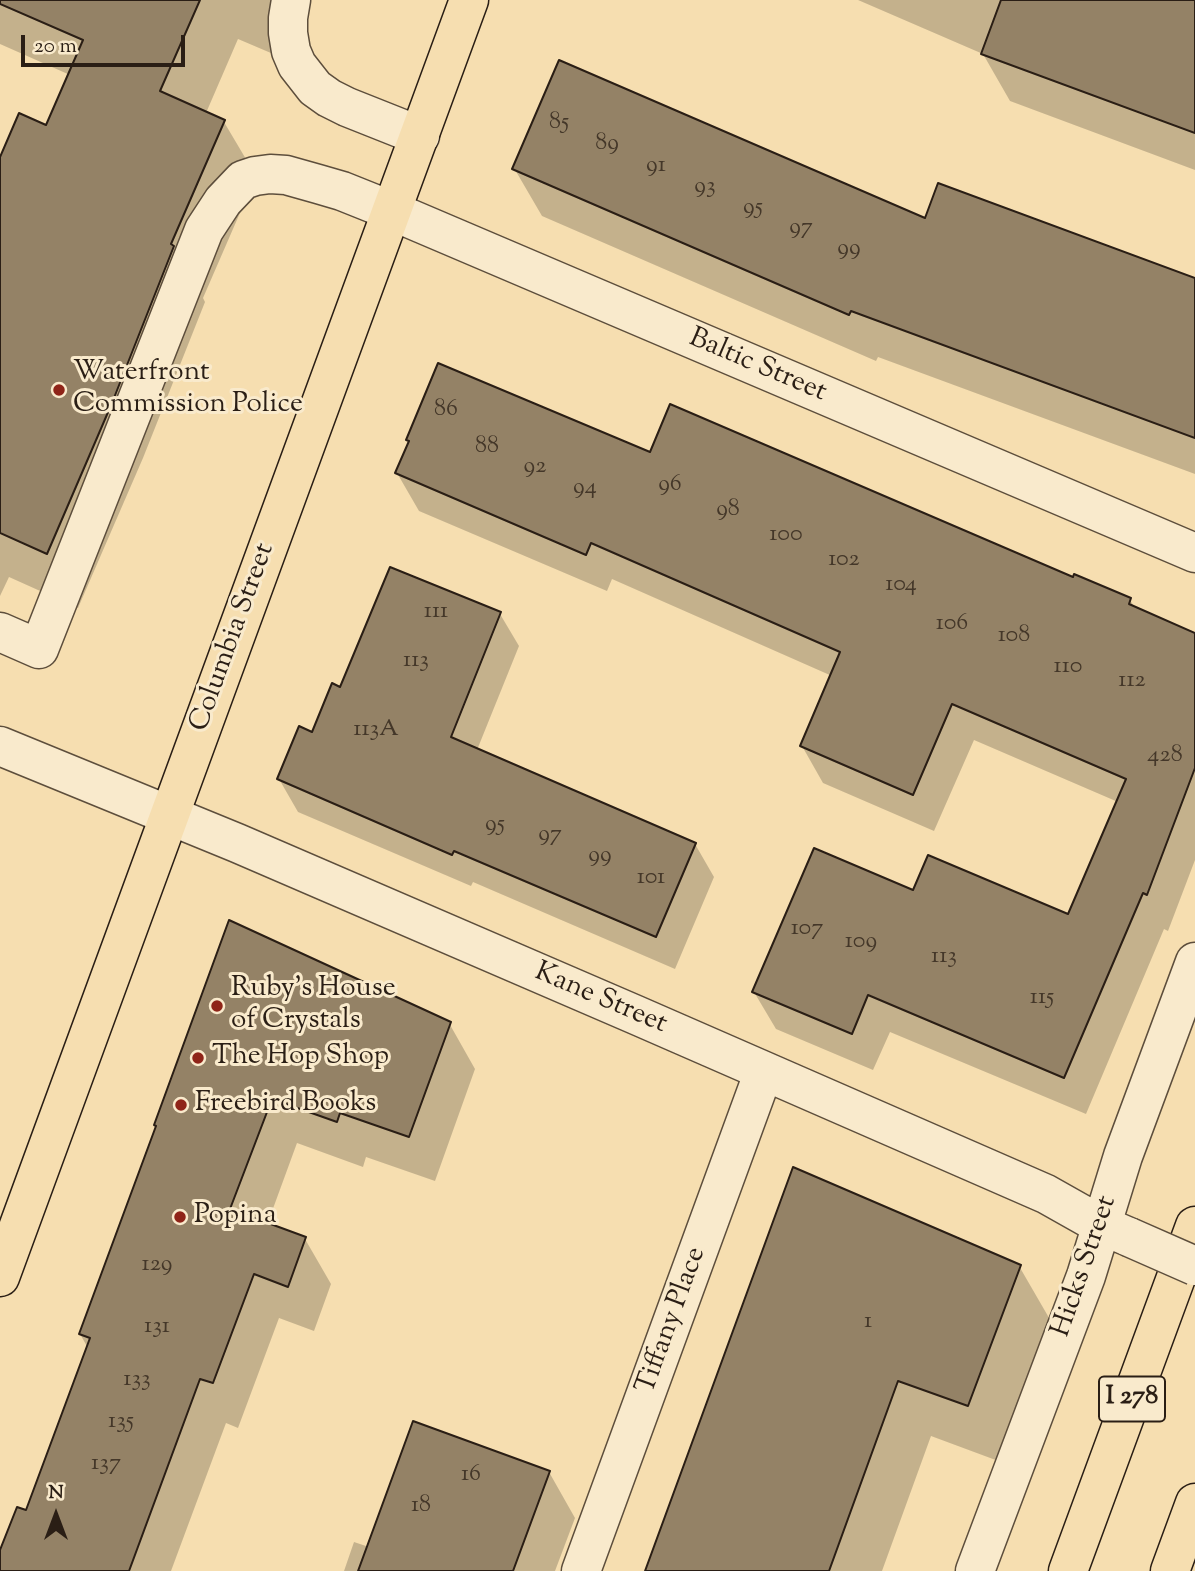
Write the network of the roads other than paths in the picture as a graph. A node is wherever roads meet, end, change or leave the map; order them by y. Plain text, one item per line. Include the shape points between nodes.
1 (291, 0) edge
2 (469, 0) edge
3 (420, 136) junction
4 (392, 212) junction
5 (1195, 553) edge
6 (0, 632) edge
7 (0, 746) edge
8 (169, 815) junction
9 (1195, 961) edge
10 (764, 1071) junction
11 (1195, 1226) edge
12 (1115, 1231) junction
13 (1195, 1266) edge
14 (0, 1277) edge
15 (1195, 1503) edge
16 (581, 1571) edge
17 (975, 1571) edge
18 (1068, 1571) edge
19 (1170, 1571) edge

1 - 3 street via 291,51 315,88 347,107
2 - 3 main road, Columbia Street
3 - 4 main road, Columbia Street
4 - 5 street, Baltic Street
4 - 6 street, Baltic Street via 342,191 278,174 243,180 223,201 204,230 39,649
4 - 8 main road, Columbia Street
7 - 8 street, Kane Street
8 - 10 street, Kane Street
8 - 14 main road, Columbia Street
9 - 12 street, Hicks Street via 1124,1156
10 - 12 street, Kane Street via 1046,1194
10 - 16 street, Tiffany Place
11 - 18 main road, I 278
12 - 13 street, Kane Street, bridge
12 - 17 street, Hicks Street via 1086,1276
15 - 19 main road

